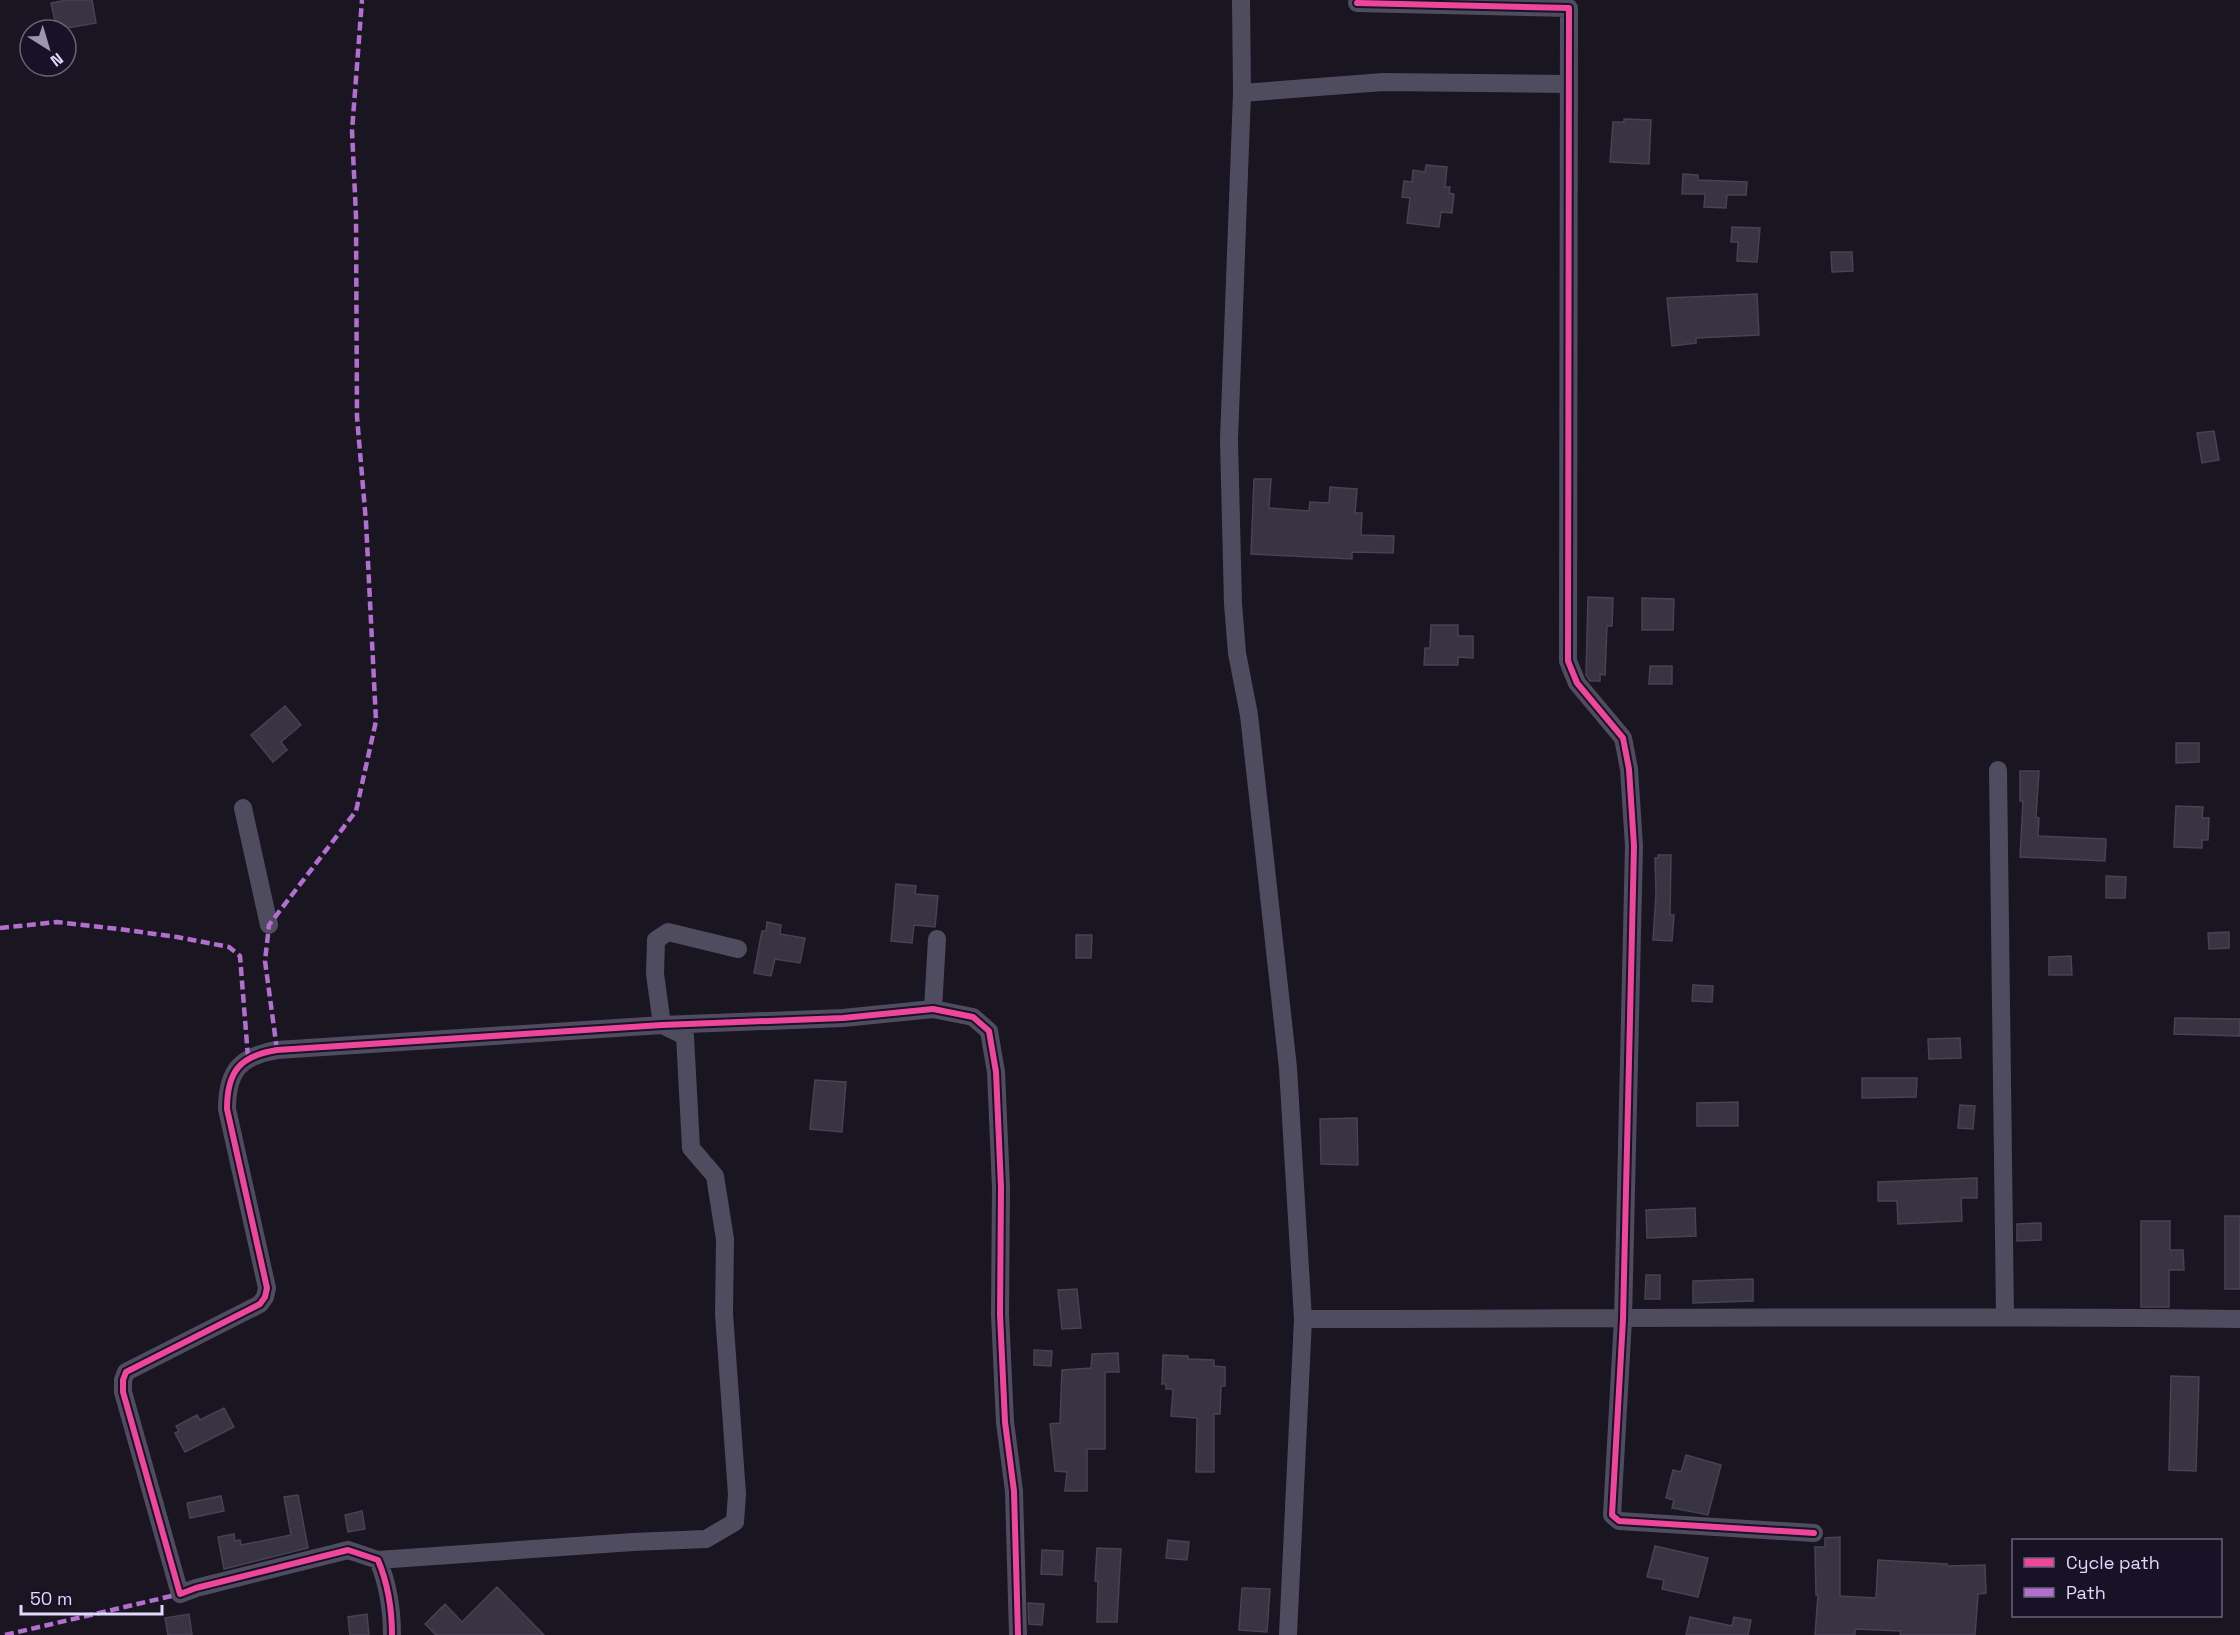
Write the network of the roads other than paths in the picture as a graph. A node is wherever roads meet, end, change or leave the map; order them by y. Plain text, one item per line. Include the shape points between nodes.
1 (1241, 0) edge
2 (1357, 3) dead end
3 (1568, 84) junction
4 (1242, 93) junction
5 (1998, 770) dead end
6 (243, 808) dead end
7 (269, 925) dead end
8 (937, 939) dead end
9 (738, 949) dead end
10 (933, 1009) junction
11 (662, 1025) junction
12 (2005, 1316) junction
13 (1303, 1319) junction
14 (1623, 1319) junction
15 (2240, 1319) edge
16 (1814, 1533) dead end
17 (378, 1560) junction
18 (392, 1635) edge
19 (1018, 1635) edge
20 (1287, 1635) edge

1 - 4 street
2 - 3 street via 1569,8
3 - 4 street via 1383,82
3 - 14 street via 1568,661 1577,683 1623,738 1634,846
4 - 13 street via 1228,440 1233,604 1288,1068
5 - 12 street
6 - 7 street
8 - 10 street
9 - 11 street via 668,932 656,940 655,974
10 - 11 street via 843,1018
10 - 19 street via 973,1017 989,1031 996,1072 1001,1186 1000,1314 1005,1422 1014,1491
11 - 17 street via 685,1036 691,1148 715,1176 725,1239 724,1314 737,1494 735,1521 705,1539
11 - 17 street via 277,1050 248,1057 232,1078 227,1108 267,1288 265,1297 260,1304 126,1372 123,1380 123,1392 180,1594 348,1550
12 - 14 street
12 - 15 street
13 - 14 street
13 - 20 street
14 - 16 street via 1612,1515 1616,1519
17 - 18 street via 392,1614

